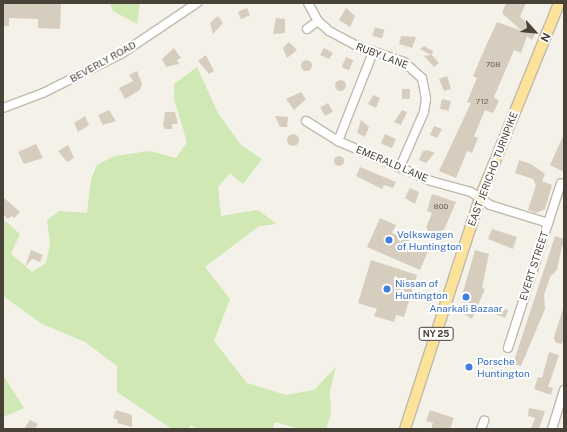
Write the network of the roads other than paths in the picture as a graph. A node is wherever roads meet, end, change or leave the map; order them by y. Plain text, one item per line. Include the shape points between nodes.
1 (196, 3) edge
2 (308, 3) edge
3 (558, 3) edge
4 (318, 21) junction
5 (307, 28) dead end
6 (373, 52) junction
7 (3, 108) edge
8 (306, 121) dead end
9 (338, 141) junction
10 (400, 168) junction
11 (561, 183) dead end
12 (480, 198) junction
13 (548, 223) junction
14 (508, 348) dead end
15 (564, 390) edge
16 (561, 408) edge
17 (484, 420) dead end
18 (405, 429) edge
19 (481, 429) edge
20 (552, 429) edge

1 - 7 street, BEVERLY ROAD via 121,54 48,91
2 - 4 street, RUBY LANE
3 - 12 main road, EAST JERICHO TURNPIKE / NY 25
4 - 5 street
4 - 6 street, RUBY LANE via 341,39
6 - 9 street
6 - 10 street, RUBY LANE via 414,68 426,88 424,112
8 - 9 street, EMERALD LANE
9 - 10 street, EMERALD LANE
10 - 12 street, EMERALD LANE via 471,192
11 - 13 street, EVERT STREET
12 - 13 street, EMERALD LANE via 490,205
12 - 18 main road, EAST JERICHO TURNPIKE / NY 25
13 - 14 street, EVERT STREET
15 - 16 street
16 - 20 street
17 - 19 street

